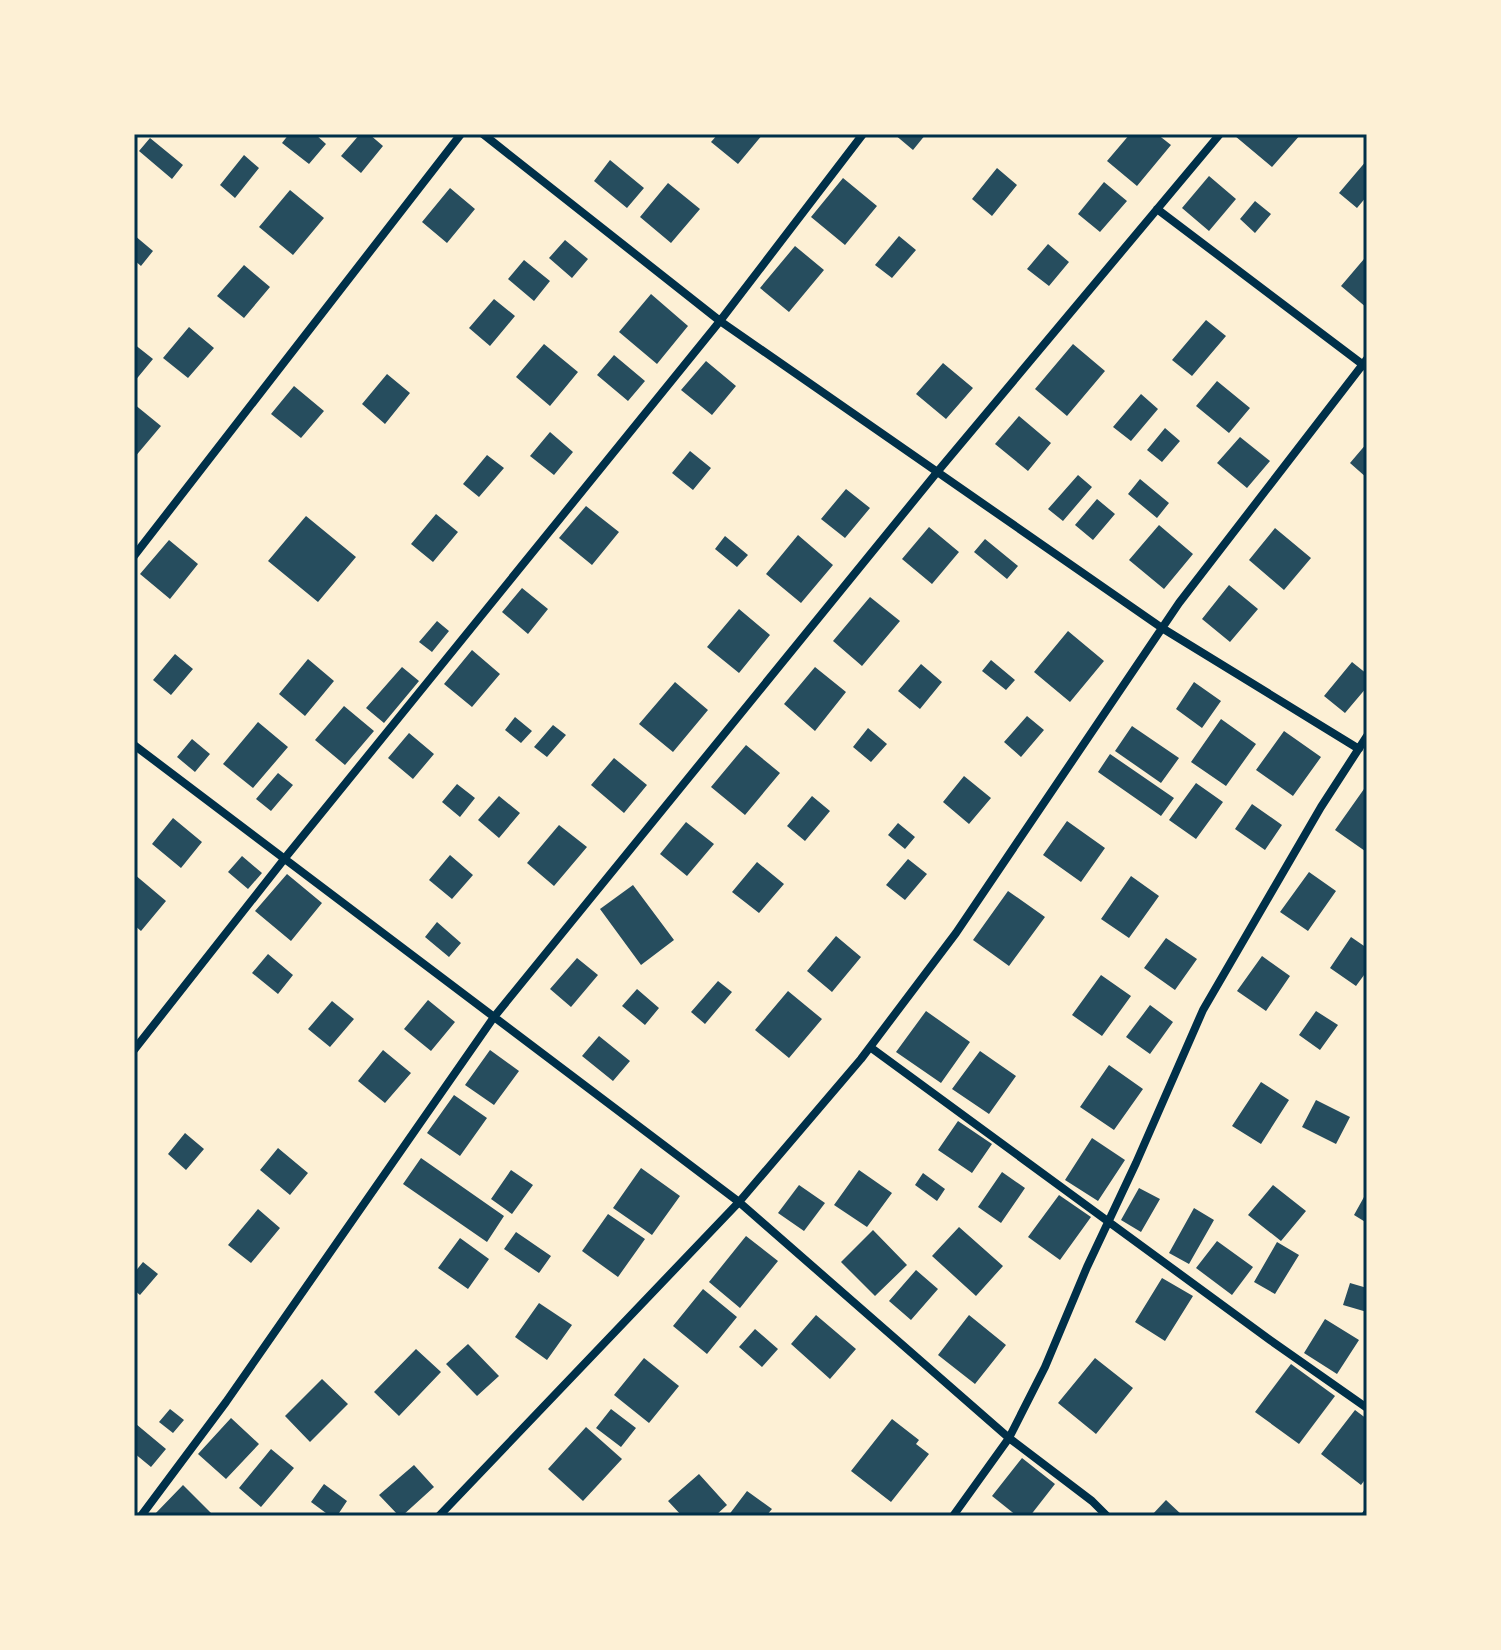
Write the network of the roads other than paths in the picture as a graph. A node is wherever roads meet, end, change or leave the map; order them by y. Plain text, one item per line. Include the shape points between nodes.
1 (461, 134) edge
2 (483, 134) edge
3 (863, 134) edge
4 (1220, 134) edge
5 (1157, 209) junction
6 (720, 321) junction
7 (1365, 363) edge
8 (938, 471) junction
9 (134, 556) edge
10 (1162, 628) junction
11 (1367, 736) edge
12 (134, 745) edge
13 (1359, 749) junction
14 (285, 858) junction
15 (494, 1017) junction
16 (870, 1047) junction
17 (134, 1050) edge
18 (739, 1202) junction
19 (1107, 1223) junction
20 (1367, 1408) edge
21 (1009, 1438) junction
22 (141, 1516) edge
23 (439, 1516) edge
24 (953, 1516) edge
25 (1107, 1516) edge

1 - 9 street
2 - 6 street
3 - 6 street
4 - 5 street
5 - 7 street
5 - 8 street
6 - 8 street
6 - 14 street
7 - 10 street
8 - 10 street
8 - 15 street
10 - 13 street
10 - 16 street via 956,933
11 - 13 street
12 - 14 street
13 - 19 street via 1203,1010
14 - 15 street
14 - 17 street
15 - 18 street
15 - 22 street
16 - 18 street
16 - 19 street
18 - 21 street
18 - 23 street
19 - 20 street
19 - 21 street
21 - 24 street
21 - 25 street

